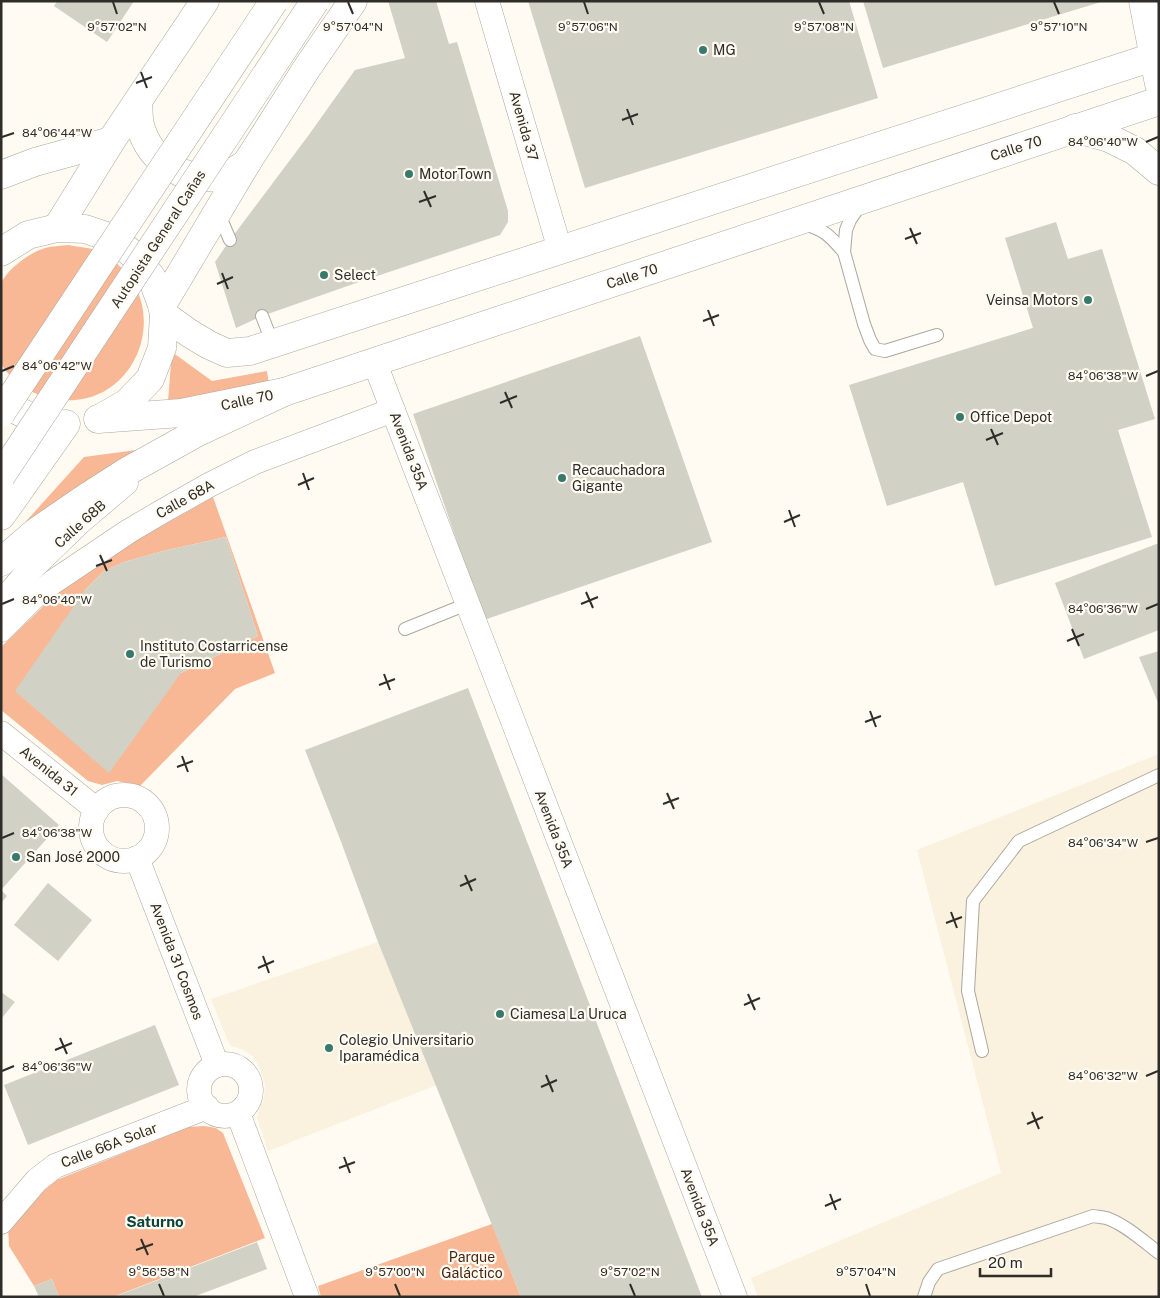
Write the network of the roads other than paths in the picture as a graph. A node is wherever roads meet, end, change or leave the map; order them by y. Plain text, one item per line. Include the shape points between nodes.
1 (206, 1) edge
2 (274, 1) edge
3 (314, 1) edge
4 (353, 1) edge
5 (487, 1) edge
6 (1143, 1) edge
7 (1156, 56) edge
8 (1159, 84) edge
9 (1159, 101) edge
10 (138, 102) junction
11 (1075, 128) junction
12 (111, 141) junction
13 (246, 164) junction
14 (1159, 171) edge
15 (1, 175) edge
16 (864, 198) junction
17 (218, 212) junction
18 (795, 221) junction
19 (57, 228) junction
20 (230, 240) dead end
21 (560, 250) junction
22 (1, 252) edge
23 (844, 252) junction
24 (163, 310) junction
25 (262, 316) dead end
26 (938, 335) dead end
27 (273, 344) junction
28 (374, 362) junction
29 (284, 392) junction
30 (1, 399) edge
31 (393, 410) junction
32 (1, 412) edge
33 (98, 419) junction
34 (66, 424) junction
35 (164, 451) junction
36 (1, 476) edge
37 (1, 516) edge
38 (1, 562) edge
39 (1, 603) edge
40 (468, 604) junction
41 (404, 629) dead end
42 (1, 630) edge
43 (1, 732) edge
44 (1159, 775) edge
45 (96, 810) junction
46 (137, 858) junction
47 (982, 1051) dead end
48 (217, 1065) junction
49 (207, 1107) junction
50 (238, 1113) junction
51 (1, 1222) edge
52 (1159, 1253) edge
53 (306, 1297) edge
54 (735, 1297) edge
55 (924, 1297) edge

1 - 10 main road
2 - 32 main road, bridge
3 - 36 main road, Autopista General Cañas, bridge
4 - 13 main road
5 - 21 street, Avenida 37
6 - 7 main road
7 - 8 main road
7 - 21 main road
9 - 11 main road, Calle 70
10 - 12 main road
10 - 13 main road via 140,124 148,145 162,162 182,173 203,178 226,175
11 - 14 main road via 1109,138 1135,151
11 - 16 main road, Calle 70
12 - 15 main road via 34,162
12 - 19 main road
13 - 17 main road
16 - 18 main road, Calle 70
16 - 23 lane via 846,230
17 - 20 lane
17 - 24 main road
18 - 23 lane via 818,228
18 - 28 main road, Calle 70
19 - 22 main road via 28,235
19 - 24 main road via 85,229 112,238 135,256 152,278
21 - 27 main road
23 - 26 lane via 864,324 875,349 885,351
24 - 27 main road via 189,333 227,353
24 - 33 main road via 162,348 150,379 127,403
25 - 27 lane
28 - 29 main road, Calle 70
28 - 31 street, Avenida 35A
29 - 33 main road, Calle 70 via 181,413
29 - 35 main road
30 - 34 main road, Calle 70 via 22,413 43,421
31 - 40 street, Avenida 35A
31 - 42 street, Calle 68A via 255,462 170,506 53,582
33 - 34 main road, Calle 70
34 - 37 main road
35 - 38 main road via 84,499 36,532
35 - 39 street, Calle 68B via 74,528
40 - 41 lane
40 - 54 street, Avenida 35A
43 - 45 street, Avenida 31
44 - 47 lane via 1018,841 973,901 968,991
45 - 46 street via 91,827 95,845 109,858 118,861
45 - 46 street via 112,797 122,796 132,796 148,807 154,816 156,836 146,853
46 - 48 street, Avenida 31 Cosmos
48 - 49 street via 204,1074 200,1082 201,1098
48 - 50 street via 234,1065 248,1075 251,1083 249,1101
49 - 50 street via 220,1115
49 - 51 street, Calle 66A Solar via 55,1166 37,1180
50 - 53 street
52 - 55 lane via 1109,1219 1093,1216 938,1270

